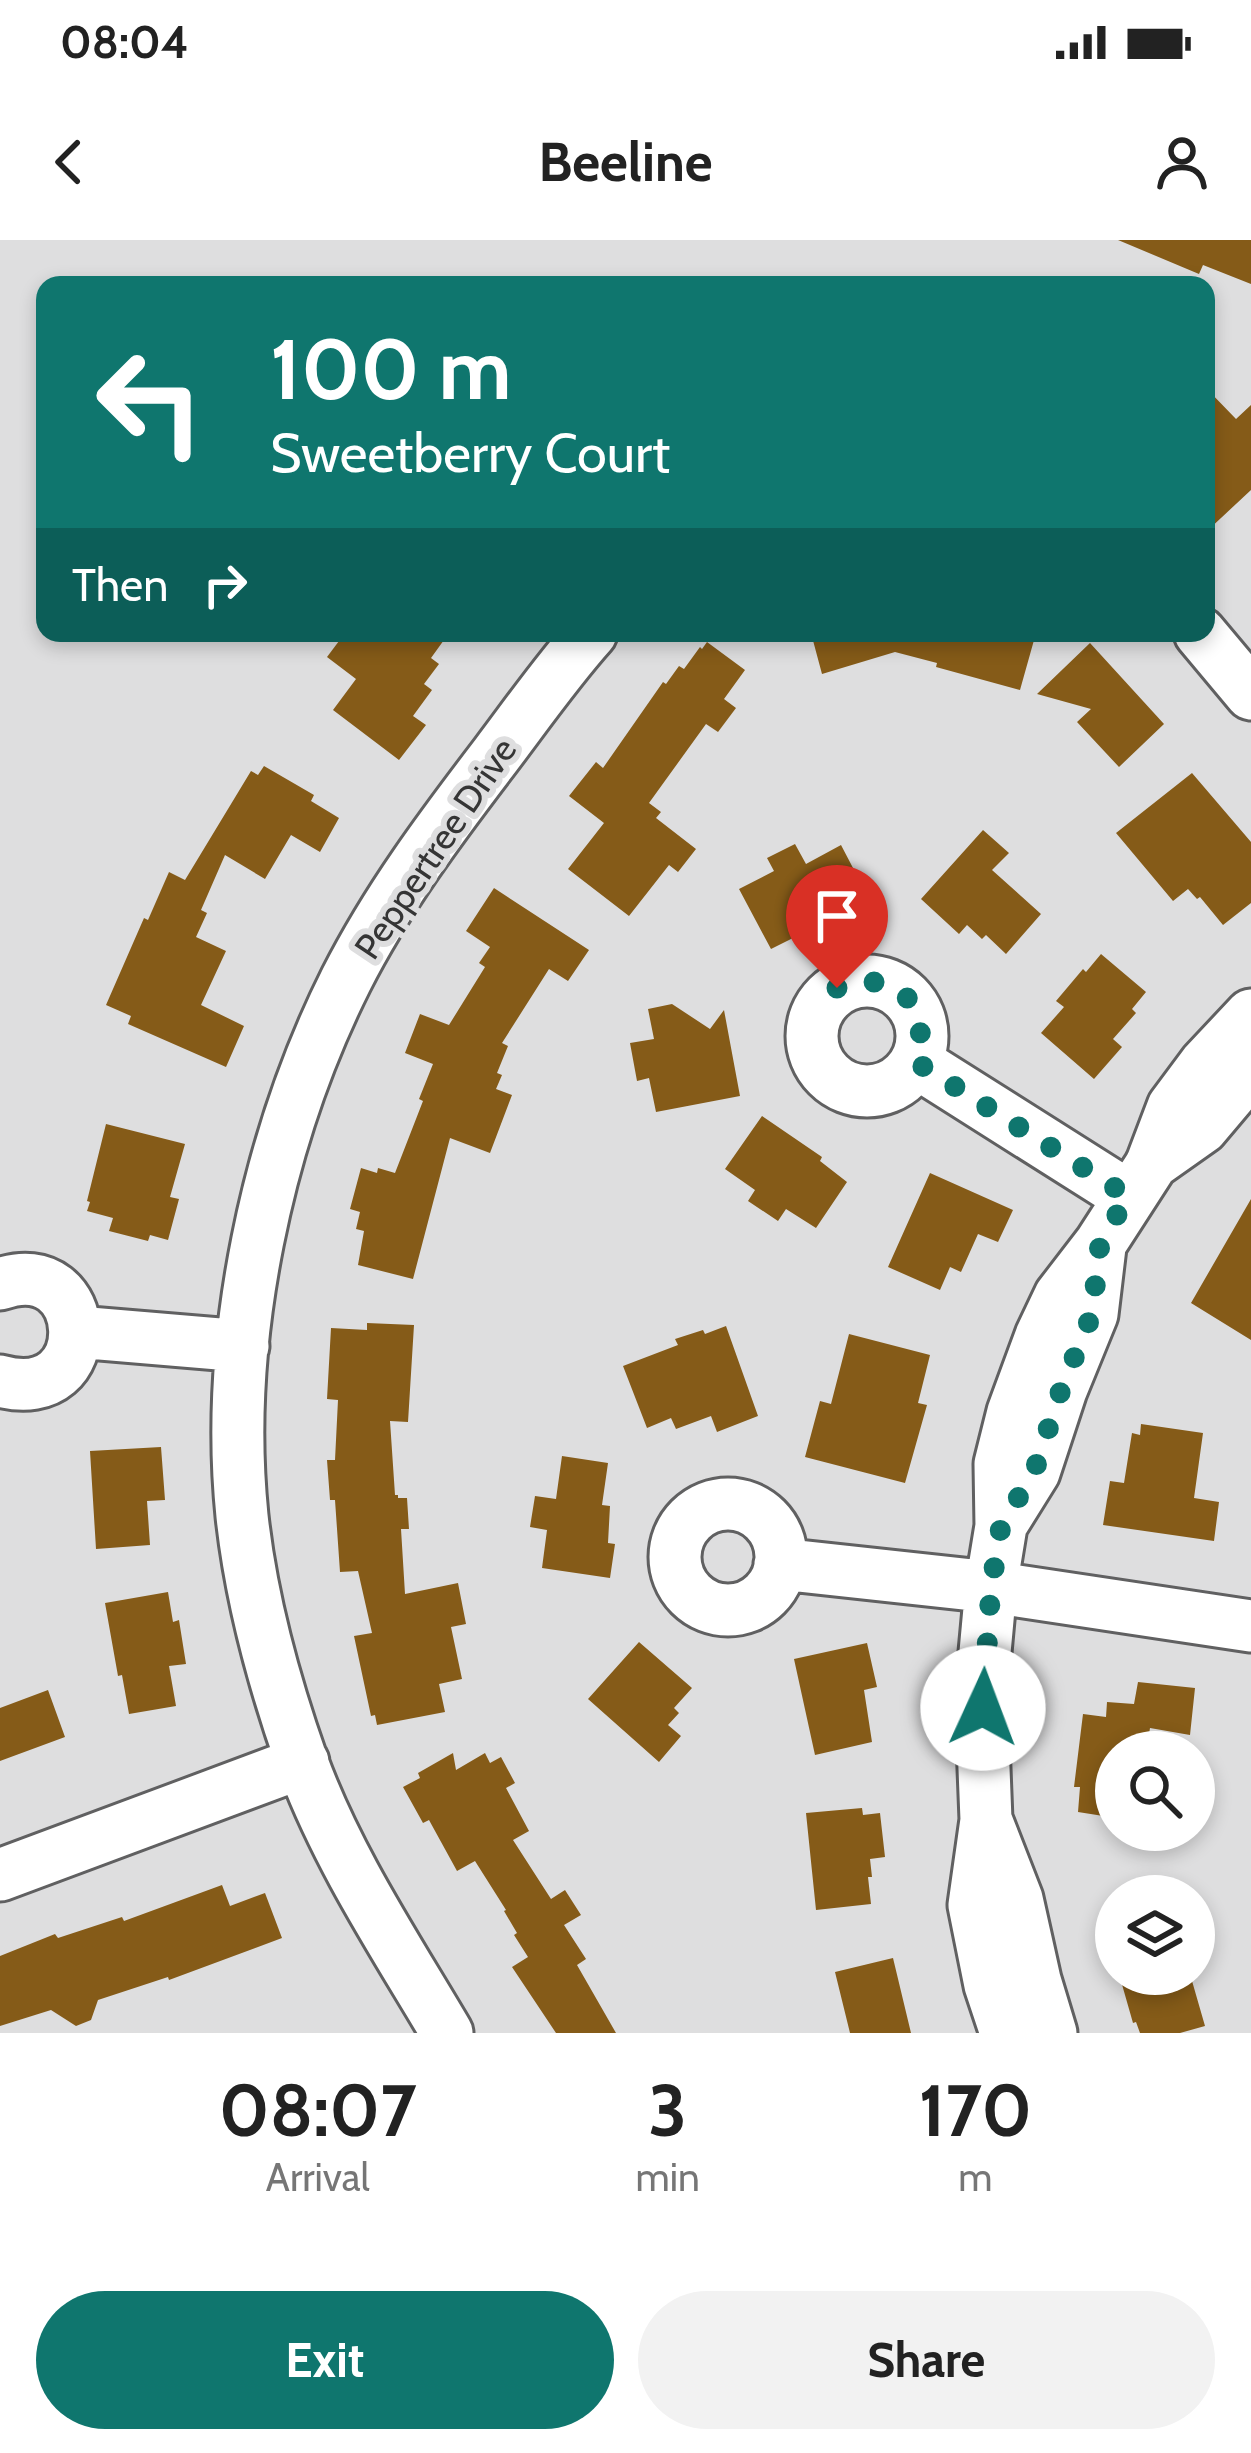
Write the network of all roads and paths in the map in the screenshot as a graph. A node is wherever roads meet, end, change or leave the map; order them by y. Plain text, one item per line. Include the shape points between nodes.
1 (584, 642) edge
2 (1208, 642) edge
3 (1251, 694) edge
4 (1251, 1015) edge
5 (916, 1062) dead end
6 (1251, 1070) edge
7 (1139, 1180) junction
8 (0, 1284) edge
9 (77, 1332) junction
10 (243, 1346) junction
11 (0, 1381) edge
12 (780, 1564) dead end
13 (991, 1587) junction
14 (1251, 1626) edge
15 (303, 1762) junction
16 (986, 1820) junction
17 (0, 1875) edge
18 (447, 2033) edge
19 (1006, 2033) edge
20 (1052, 2033) edge

1 - 10 street, Peppertree Drive via 432,839 345,981 279,1154
2 - 3 street
4 - 7 street via 1173,1107
5 - 7 street
6 - 7 street via 1202,1128
7 - 13 street via 1100,1244 1092,1314 1034,1472 1001,1526
8 - 9 street via 37,1280 53,1288
9 - 10 street
9 - 11 street via 74,1350 51,1378
10 - 15 street, Peppertree Drive via 242,1516 261,1621
12 - 13 street
13 - 14 street
13 - 16 street via 983,1673
15 - 17 street
15 - 18 street, Peppertree Drive via 352,1870
16 - 19 street via 974,1905
16 - 20 street via 1017,1899

